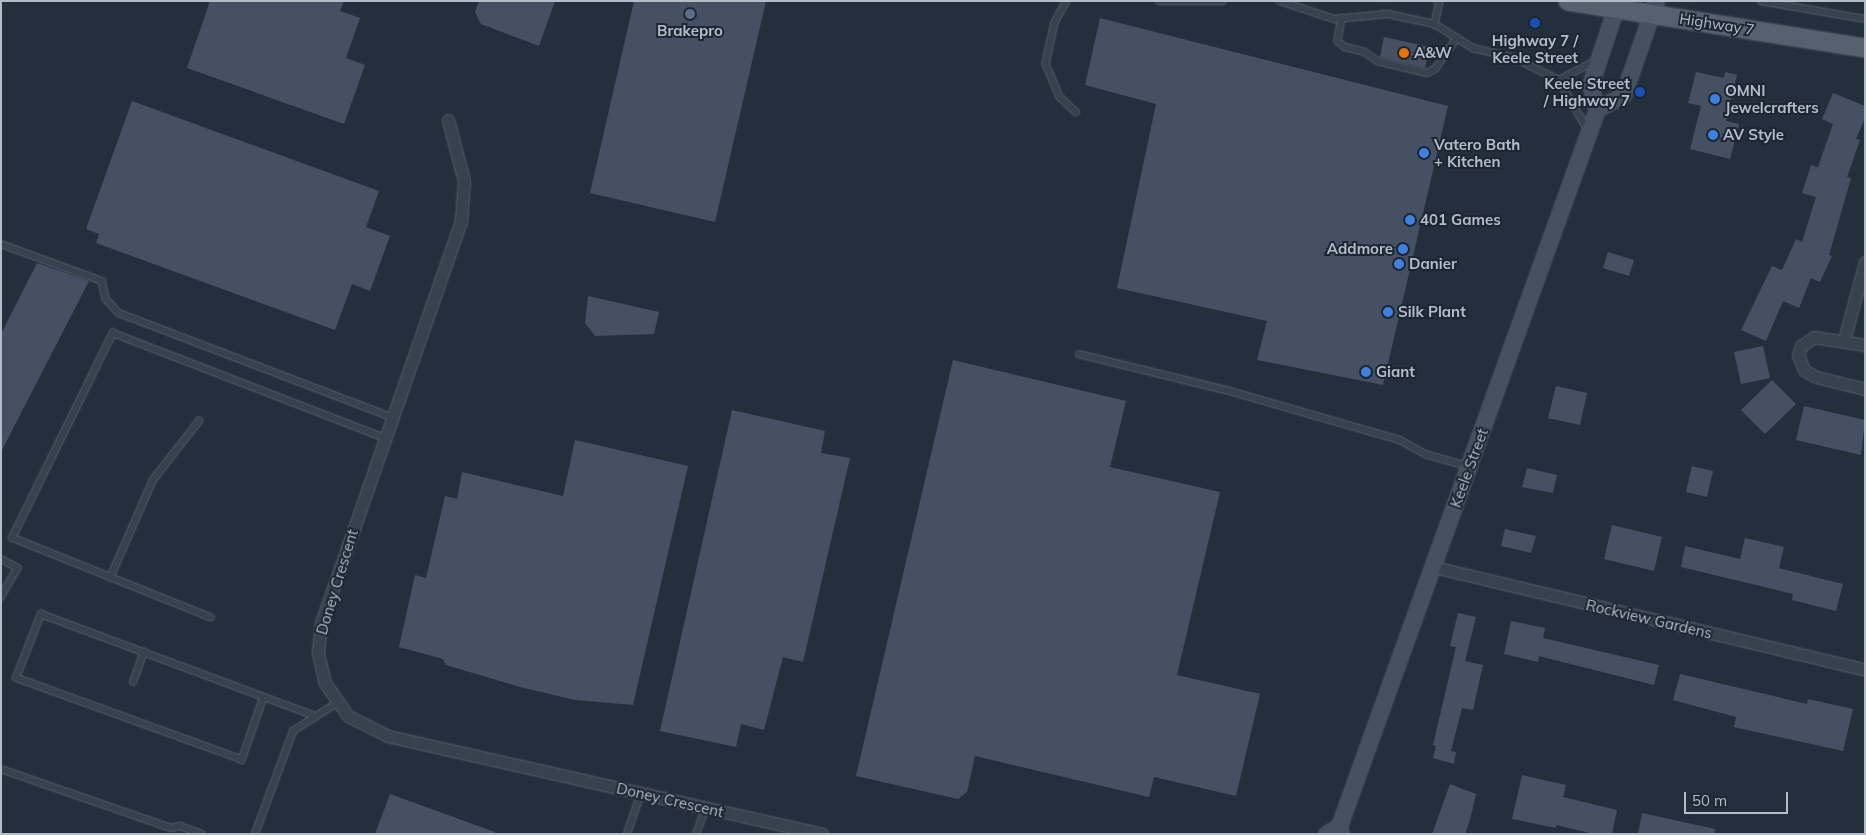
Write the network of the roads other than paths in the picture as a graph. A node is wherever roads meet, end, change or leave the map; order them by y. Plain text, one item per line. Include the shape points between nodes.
1 (1067, 1) edge
2 (1159, 1) edge
3 (1222, 1) edge
4 (1280, 1) edge
5 (1440, 1) edge
6 (1568, 1) edge
7 (1761, 1) edge
8 (1617, 5) edge
9 (1654, 8) edge
10 (1342, 18) junction
11 (1865, 19) edge
12 (1435, 24) junction
13 (1457, 38) junction
14 (1865, 48) edge
15 (1599, 59) junction
16 (1559, 80) junction
17 (1597, 109) junction
18 (1076, 112) dead end
19 (448, 120) dead end
20 (1589, 133) junction
21 (1, 244) edge
22 (1865, 262) edge
23 (1844, 340) junction
24 (1865, 345) edge
25 (1079, 354) dead end
26 (1865, 389) edge
27 (393, 417) junction
28 (199, 421) dead end
29 (385, 438) junction
30 (1470, 467) junction
31 (1, 559) edge
32 (1434, 567) junction
33 (110, 578) junction
34 (1, 598) edge
35 (211, 618) dead end
36 (144, 652) junction
37 (1865, 670) edge
38 (133, 682) dead end
39 (264, 697) junction
40 (337, 703) junction
41 (316, 716) junction
42 (1, 769) edge
43 (641, 793) junction
44 (706, 808) junction
45 (1340, 830) edge
46 (172, 831) edge
47 (202, 834) edge
48 (255, 834) edge
49 (627, 834) edge
50 (696, 834) edge
51 (822, 834) edge
52 (1326, 834) edge

1 - 18 lane via 1055,23 1046,64 1060,97
2 - 3 lane
4 - 10 lane via 1334,19
5 - 12 lane
6 - 8 main road, Highway 7
7 - 11 lane
8 - 9 main road, Highway 7
8 - 15 main road
9 - 14 main road, Highway 7
9 - 17 main road via 1622,95
10 - 12 lane via 1388,14
10 - 13 lane via 1338,40 1345,47 1365,52 1378,62 1427,73 1435,69
12 - 13 lane
13 - 16 lane via 1473,48 1515,58
15 - 16 lane
15 - 17 main road via 1590,85
16 - 20 lane
17 - 20 main road, Keele Street
19 - 27 street, Doney Crescent via 460,160 464,203 456,238
20 - 30 main road, Keele Street
21 - 27 lane via 102,280 106,299 119,312
22 - 23 street
23 - 24 street
23 - 26 street via 1814,337 1801,346 1798,355 1804,370 1816,378
25 - 30 lane via 1226,390 1400,440 1425,454
27 - 29 street, Doney Crescent
28 - 33 lane via 153,480
29 - 33 lane via 113,333 12,538
29 - 40 street, Doney Crescent via 320,623 320,669
30 - 32 main road, Keele Street
31 - 34 lane via 18,568
32 - 37 street, Rockview Gardens
32 - 45 main road, Keele Street
33 - 35 lane
36 - 38 lane
36 - 39 lane
36 - 39 lane via 40,614 16,678 242,760
39 - 41 lane
40 - 41 lane
40 - 43 street, Doney Crescent via 360,724 388,736
41 - 48 lane via 293,731
42 - 46 lane
43 - 44 street, Doney Crescent
43 - 49 lane
44 - 50 lane
44 - 51 street, Doney Crescent
45 - 52 main road, Keele Street
46 - 47 lane via 180,826

